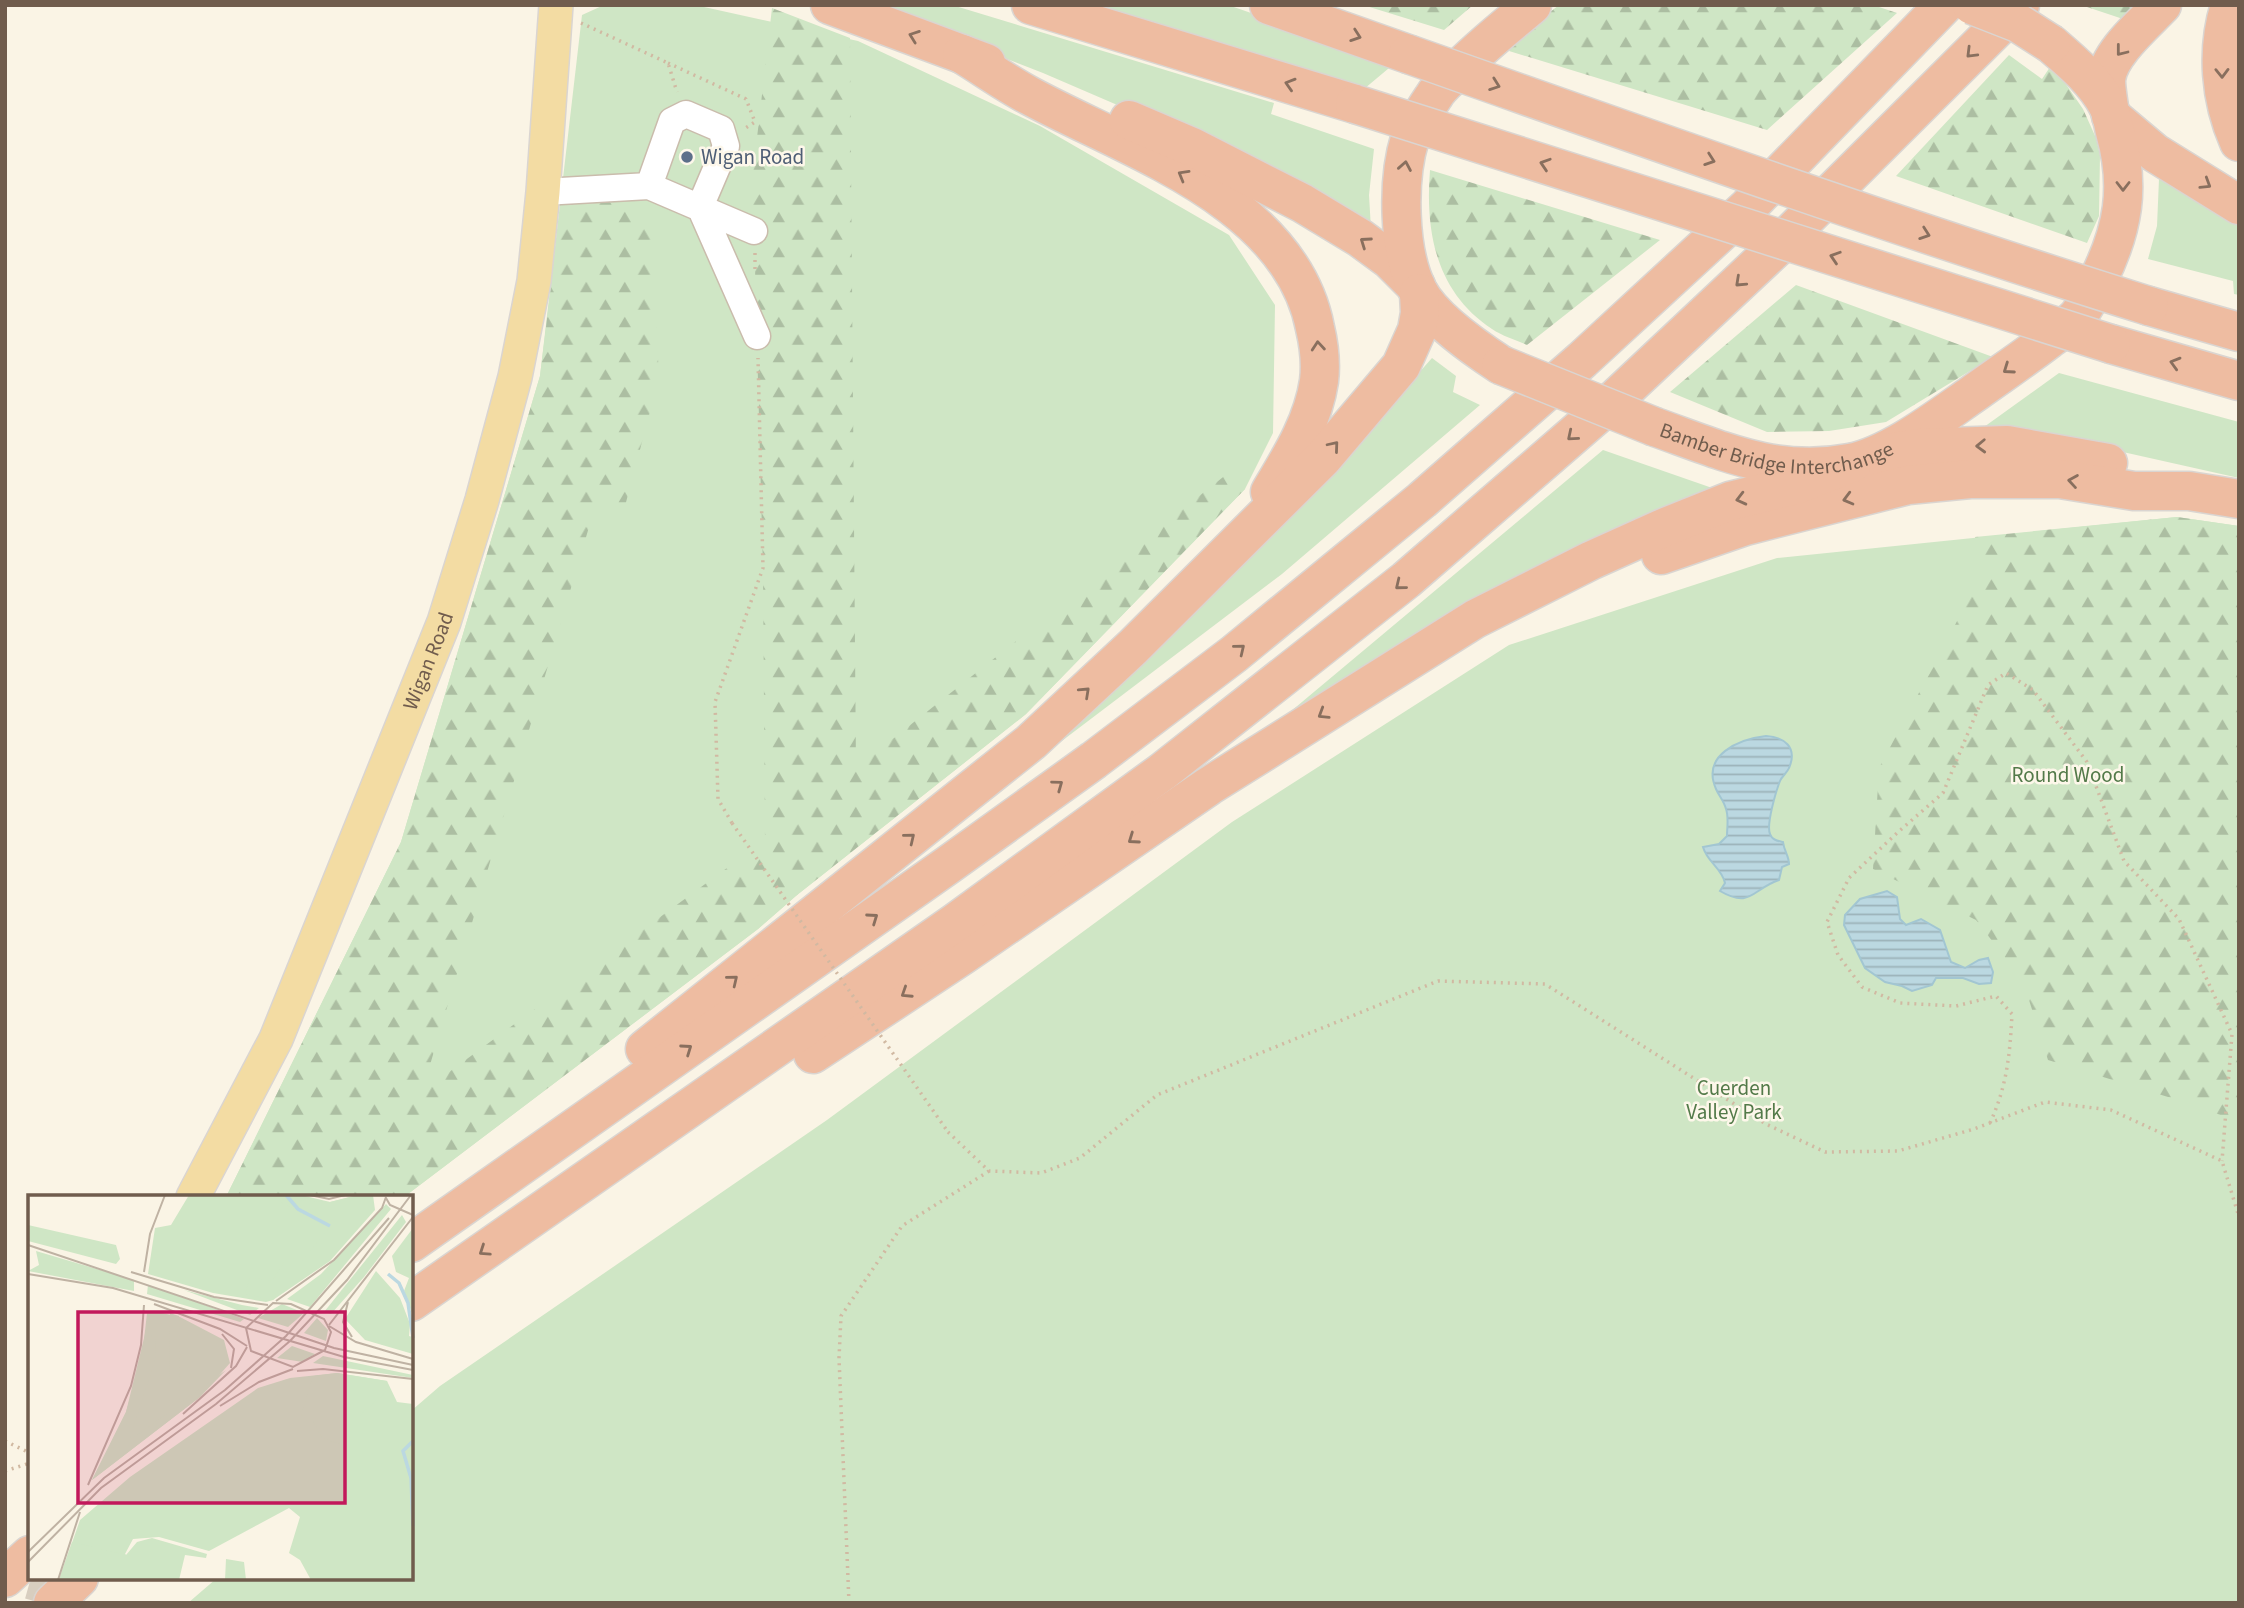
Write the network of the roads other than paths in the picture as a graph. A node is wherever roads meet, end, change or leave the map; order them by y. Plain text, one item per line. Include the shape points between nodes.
1 (830, 5) edge
2 (1031, 5) edge
3 (1269, 5) edge
4 (1532, 5) edge
5 (1944, 5) edge
6 (1972, 5) edge
7 (2020, 5) edge
8 (2162, 5) edge
9 (2230, 5) edge
10 (566, 13) edge
11 (962, 54) junction
12 (2110, 112) junction
13 (2239, 142) edge
14 (649, 186) junction
15 (543, 192) junction
16 (2239, 205) edge
17 (700, 207) junction
18 (754, 231) road end
19 (1418, 290) junction
20 (2239, 332) edge
21 (757, 336) road end
22 (2239, 381) edge
23 (1864, 459) junction
24 (2189, 491) junction
25 (2239, 499) edge
26 (1240, 541) junction
27 (1380, 677) junction
28 (194, 1195) edge
29 (540, 1213) junction
30 (413, 1234) edge
31 (413, 1242) edge
32 (413, 1301) edge

11 -> 1 highway
22 -> 2 highway, bridge
3 -> 20 highway, bridge via 1939,239
19 -> 4 highway, Bamber Bridge Interchange via 1407,253 1401,199 1410,136 1435,93
31 -> 5 highway via 948,865 1244,646 1422,500 1611,333 1748,207
6 - 12 highway, Bamber Bridge Interchange, bridge via 2018,23 2051,44 2094,84
7 -> 29 highway via 1779,245 1624,390 1406,580 1162,772
8 -> 12 highway via 2111,63 2106,78
9 -> 13 highway via 2222,42 2222,85
10 - 15 main road, Wigan Road
19 -> 11 highway via 1390,260 1302,203 1086,101
26 -> 11 highway via 1311,415 1319,379 1318,341 1302,287 1269,240 1196,183 1122,140 1030,96
12 -> 16 highway via 2155,153
12 -> 23 highway, Bamber Bridge Interchange via 2122,163 2122,212 2108,259 2080,312 2026,356 1914,432
14 - 15 lane
14 - 17 lane
14 - 17 lane via 672,121 686,114 721,129 726,146
15 - 28 main road, Wigan Road via 534,281 514,377 444,622 276,1039
17 - 18 lane
17 - 21 lane
19 - 23 highway, Bamber Bridge Interchange, bridge via 1451,328 1501,365 1656,427 1773,465 1807,468
26 -> 19 highway via 1323,458 1401,366 1417,330
24 -> 23 highway via 2119,465 2007,445 1919,448
23 -> 27 highway via 1796,485 1730,501 1663,528 1475,619
24 - 25 highway
24 -> 27 highway via 2134,491 2060,480 1970,479 1908,485 1745,526 1656,556
30 -> 26 highway via 1031,742
27 -> 29 highway via 1209,786 671,1149
29 -> 32 highway

